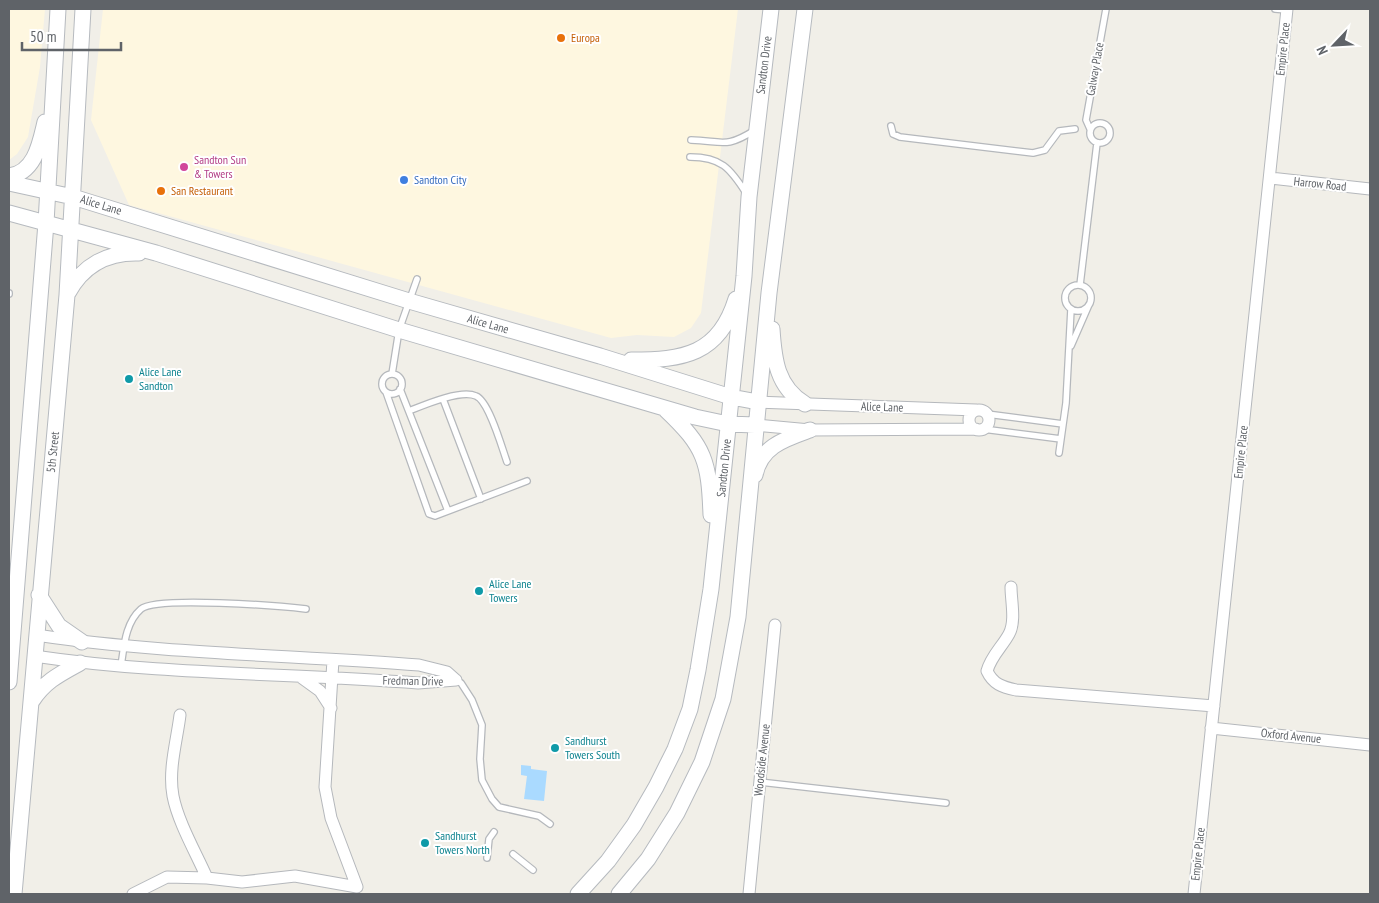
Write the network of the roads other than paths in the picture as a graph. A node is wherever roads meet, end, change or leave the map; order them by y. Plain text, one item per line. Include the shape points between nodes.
1 (58, 9) edge
2 (83, 9) edge
3 (771, 9) edge
4 (805, 9) edge
5 (1106, 9) edge
6 (1275, 9) edge
7 (1287, 9) edge
8 (56, 73) junction
9 (891, 126) dead end
10 (757, 129) junction
11 (1075, 129) dead end
12 (1090, 129) junction
13 (691, 140) dead end
14 (1096, 143) junction
15 (690, 157) dead end
16 (9, 176) edge
17 (1270, 178) junction
18 (9, 182) edge
19 (1370, 189) edge
20 (47, 191) junction
21 (73, 196) junction
22 (748, 197) junction
23 (9, 213) edge
24 (46, 223) junction
25 (71, 230) junction
26 (156, 252) junction
27 (744, 276) junction
28 (417, 279) dead end
29 (1080, 285) junction
30 (769, 293) junction
31 (66, 295) junction
32 (409, 301) junction
33 (1088, 307) junction
34 (1071, 309) junction
35 (399, 330) junction
36 (1069, 350) junction
37 (600, 356) junction
38 (392, 374) junction
39 (400, 389) junction
40 (386, 392) junction
41 (731, 397) junction
42 (440, 400) junction
43 (758, 402) junction
44 (805, 404) junction
45 (664, 408) junction
46 (409, 411) junction
47 (982, 412) junction
48 (728, 424) junction
49 (1063, 424) junction
50 (754, 425) junction
51 (979, 429) junction
52 (810, 430) junction
53 (1061, 439) junction
54 (1059, 453) dead end
55 (507, 462) dead end
56 (527, 481) dead end
57 (481, 499) junction
58 (748, 506) junction
59 (448, 511) junction
60 (17, 575) junction
61 (1011, 586) dead end
62 (711, 589) junction
63 (9, 591) edge
64 (39, 596) junction
65 (306, 609) dead end
66 (775, 625) dead end
67 (11, 632) edge
68 (36, 635) junction
69 (82, 642) junction
70 (125, 645) junction
71 (10, 652) edge
72 (34, 656) junction
73 (334, 660) junction
74 (373, 662) junction
75 (80, 663) junction
76 (121, 666) junction
77 (297, 676) junction
78 (334, 678) junction
79 (372, 680) junction
80 (456, 680) junction
81 (9, 682) edge
82 (32, 702) junction
83 (1214, 706) junction
84 (331, 708) junction
85 (180, 715) dead end
86 (1212, 728) junction
87 (1370, 745) edge
88 (760, 782) junction
89 (946, 803) dead end
90 (550, 824) dead end
91 (14, 829) edge
92 (494, 832) dead end
93 (513, 854) dead end
94 (487, 858) dead end
95 (533, 870) dead end
96 (207, 878) junction
97 (242, 882) junction
98 (358, 890) edge
99 (14, 894) edge
100 (133, 894) edge
101 (240, 894) edge
102 (578, 894) edge
103 (619, 894) edge
104 (749, 894) edge
105 (1194, 894) edge

1 - 8 street, 5th Street
2 - 21 street, 5th Street
3 - 10 street, Sandton Drive
4 - 30 street
5 - 12 lane, Galway Place via 1086,120
6 - 7 lane
7 - 17 street, Empire Place
8 - 16 street via 34,158 21,172
8 - 20 street, 5th Street
9 - 11 lane via 893,134 900,137 1033,152 1045,150 1059,131
10 - 13 lane via 738,141 724,144
10 - 22 street, Sandton Drive
12 - 14 lane via 1091,139
12 - 14 lane via 1101,122 1109,128 1110,135 1106,141
14 - 29 lane
15 - 22 lane via 720,162 734,174
17 - 19 street, Harrow Road
17 - 83 street, Empire Place
18 - 20 street, Alice Lane
20 - 21 street, Alice Lane
20 - 24 street, 5th Street
21 - 25 street, 5th Street
21 - 32 street, Alice Lane
22 - 27 street, Sandton Drive
23 - 24 street, Alice Lane
24 - 25 street, Alice Lane
24 - 60 street, 5th Street
25 - 26 street, Alice Lane
25 - 31 street, 5th Street
26 - 31 street via 128,252 96,262 75,280
26 - 35 street, Alice Lane
27 - 37 street via 726,324 706,346 688,356 670,360 631,360
27 - 41 street, Sandton Drive
28 - 32 lane
29 - 33 lane via 1090,292
29 - 34 lane via 1072,287 1066,294 1066,302
30 - 43 street
30 - 44 street via 775,363 789,392
31 - 64 street, 5th Street
32 - 35 lane
32 - 37 street, Alice Lane
33 - 34 lane via 1082,311
33 - 36 lane
34 - 36 lane
35 - 38 lane
35 - 45 street, Alice Lane
36 - 49 lane
37 - 41 street, Alice Lane
38 - 39 lane via 400,379
38 - 40 lane via 382,380
39 - 40 lane via 395,393
39 - 46 lane
40 - 59 lane via 426,510 432,516
41 - 43 street, Alice Lane
41 - 48 street, Sandton Drive
42 - 46 lane
42 - 55 lane via 464,394 476,396 484,403
42 - 57 lane
43 - 44 street, Alice Lane
43 - 50 street
44 - 47 street, Alice Lane
45 - 48 street, Alice Lane
45 - 62 street via 691,434 706,466 710,490
46 - 59 lane
47 - 49 lane
47 - 51 street via 989,423
47 - 51 street via 971,414 969,420
48 - 50 street, Alice Lane
48 - 62 street, Sandton Drive
49 - 53 lane
50 - 52 street, Alice Lane
50 - 58 street
51 - 52 street, Alice Lane
51 - 53 lane
52 - 58 street via 778,442 763,456 757,466
53 - 54 lane
56 - 57 lane
57 - 59 lane
58 - 103 street via 738,617 723,699 702,762 672,820 648,859
60 - 63 street
60 - 67 street, 5th Street
61 - 83 street via 1010,632 990,660 987,671 1001,687
62 - 102 street, Sandton Drive via 690,709 675,749 634,825
64 - 68 street, 5th Street
64 - 69 street via 59,626
65 - 70 lane via 260,604 143,607 134,616
66 - 88 street, Woodside Avenue
67 - 68 street, Fredman Drive
67 - 71 street, 5th Street
68 - 69 street, Fredman Drive
68 - 72 street, 5th Street
69 - 70 street, Fredman Drive
70 - 73 street, Fredman Drive
70 - 76 lane
71 - 72 street, Fredman Drive
71 - 81 street, 5th Street
72 - 75 street, Fredman Drive
72 - 82 street, 5th Street
73 - 74 street, Fredman Drive
73 - 78 street
74 - 79 street
74 - 80 street, Fredman Drive via 435,668
75 - 76 street, Fredman Drive
75 - 82 street via 44,684
76 - 77 street, Fredman Drive
77 - 78 street, Fredman Drive
77 - 84 street via 312,684
78 - 79 street, Fredman Drive
78 - 84 street
79 - 80 street, Fredman Drive via 418,683
80 - 90 lane via 465,688 482,725 482,780 492,799 499,807 539,816
82 - 91 street, 5th Street
83 - 86 street, Empire Place
84 - 98 street via 325,787 331,818
85 - 96 street via 173,794 177,812
86 - 87 street, Oxford Avenue
86 - 105 street, Empire Place
88 - 89 lane
88 - 104 street, Woodside Avenue
91 - 99 street, 5th Street
92 - 94 lane via 489,839
93 - 95 lane
96 - 97 street
96 - 100 street via 167,877
97 - 98 street via 295,876
97 - 101 street

